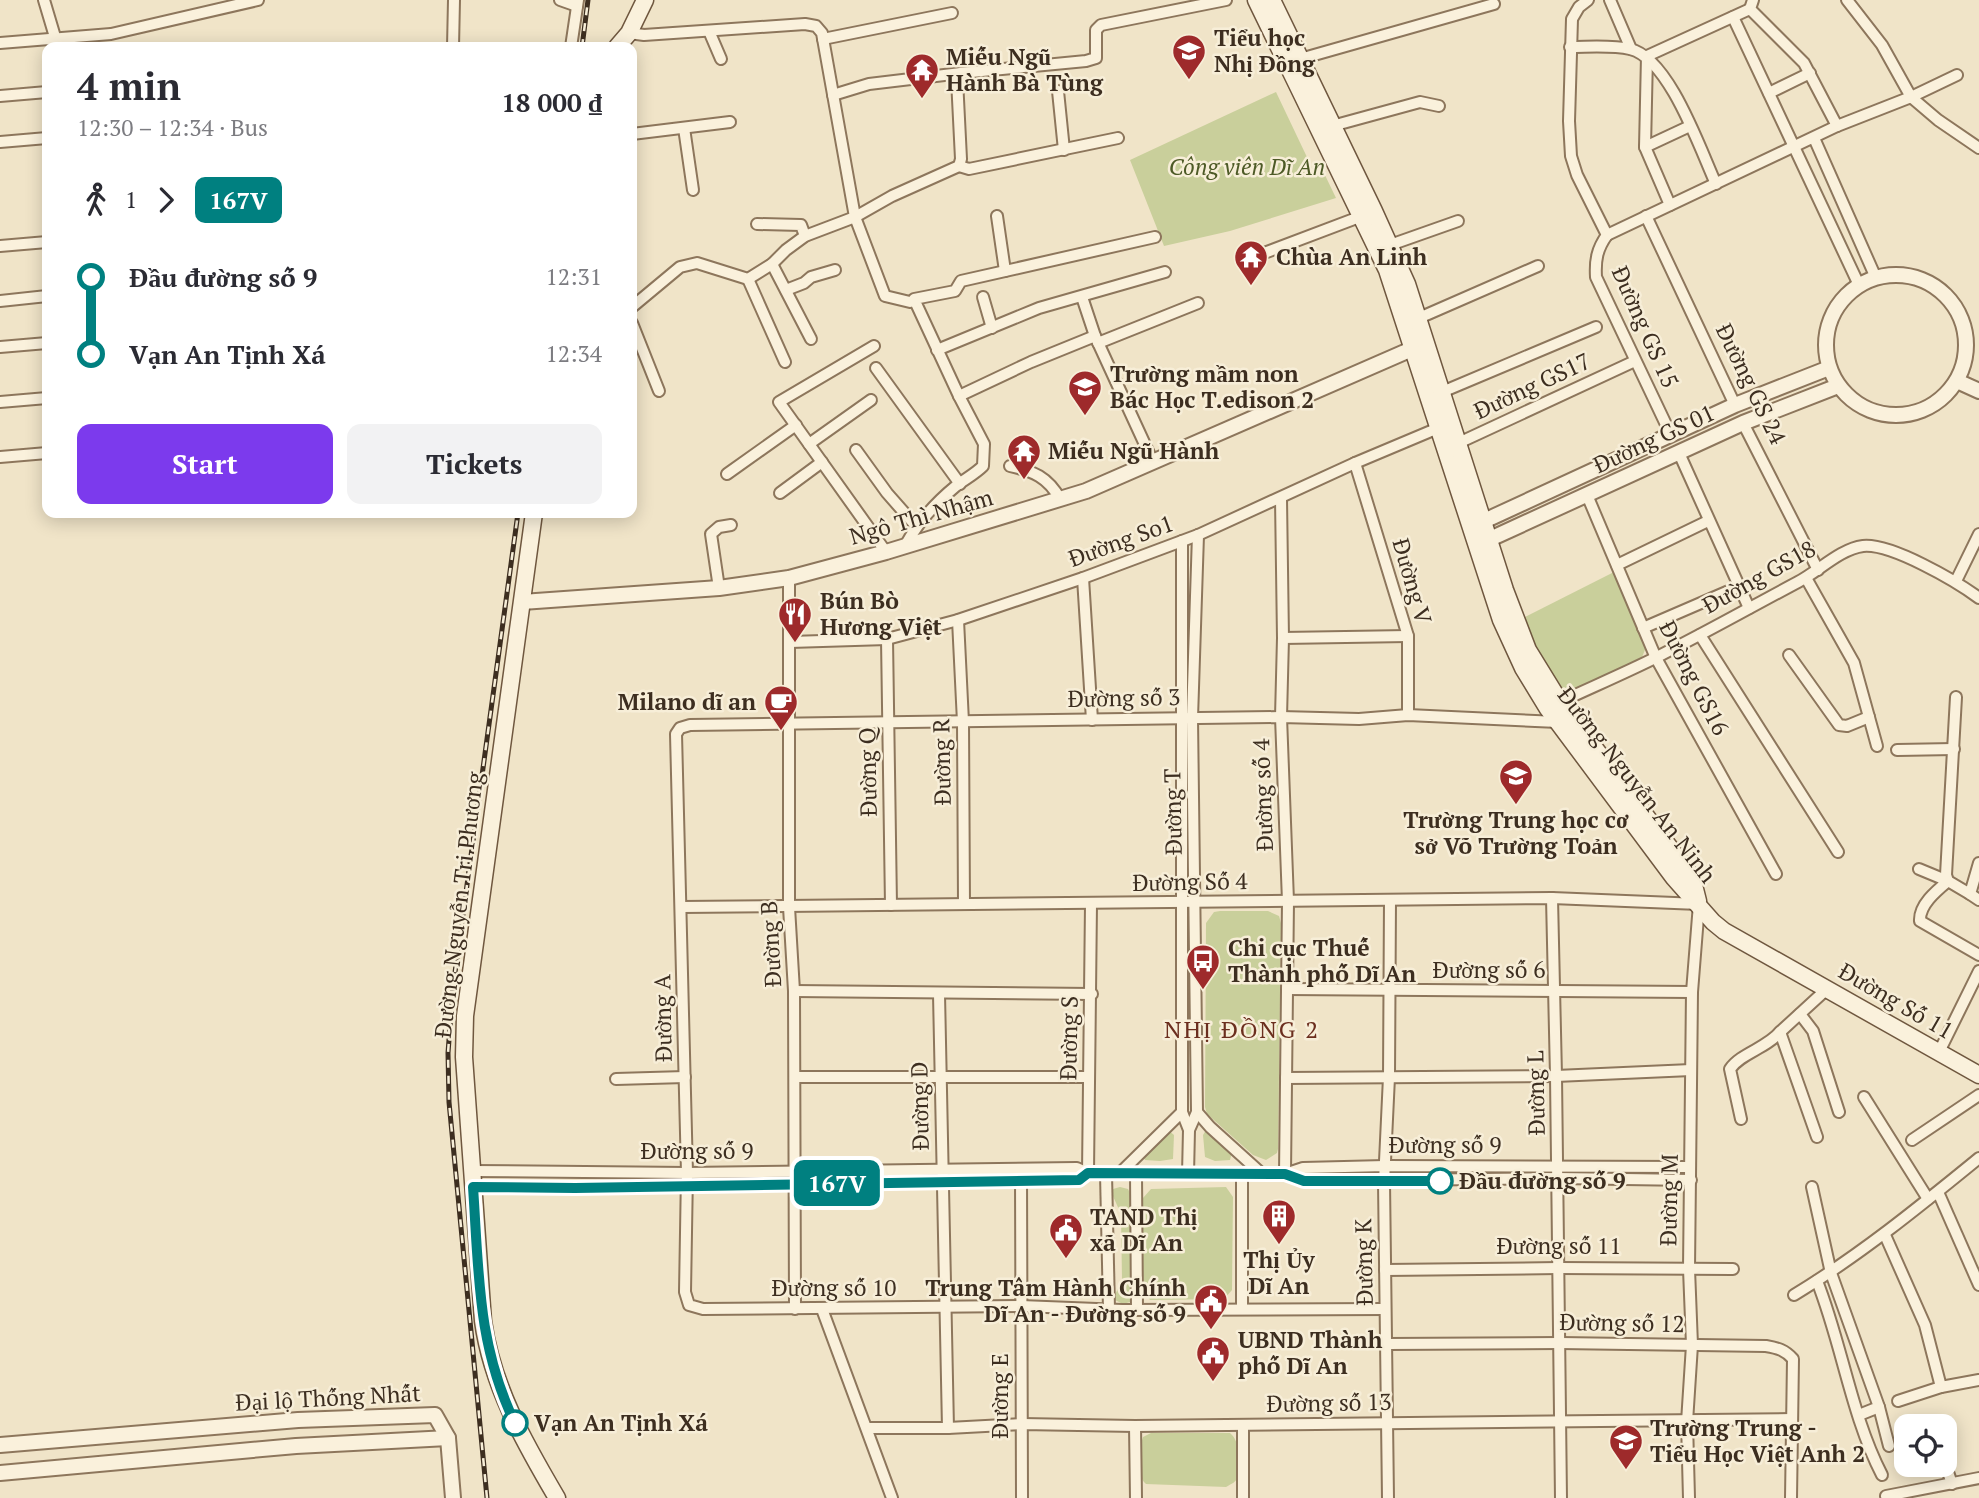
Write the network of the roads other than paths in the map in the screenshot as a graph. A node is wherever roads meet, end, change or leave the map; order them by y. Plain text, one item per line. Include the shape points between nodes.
1 (44, 0) edge
2 (258, 0) edge
3 (454, 0) edge
4 (560, 0) edge
5 (645, 0) edge
6 (1226, 0) edge
7 (1256, 0) edge
8 (1272, 0) edge
9 (1588, 0) edge
10 (1610, 0) edge
11 (1847, 0) edge
12 (577, 3) edge
13 (1494, 4) dead end
14 (1752, 4) edge
15 (952, 13) dead end
16 (1733, 17) junction
17 (709, 31) junction
18 (629, 33) junction
19 (823, 39) junction
20 (42, 42) edge
21 (57, 42) edge
22 (453, 42) edge
23 (572, 42) edge
24 (621, 42) edge
25 (0, 43) edge
26 (1570, 47) junction
27 (1631, 49) junction
28 (1647, 56) junction
29 (721, 59) dead end
30 (1300, 59) junction
31 (961, 73) junction
32 (1810, 73) junction
33 (1957, 75) dead end
34 (1058, 91) dead end
35 (42, 92) edge
36 (1769, 93) junction
37 (833, 95) junction
38 (0, 96) edge
39 (1911, 97) junction
40 (1439, 106) dead end
41 (730, 122) dead end
42 (1332, 126) junction
43 (1690, 126) junction
44 (1837, 126) junction
45 (684, 128) junction
46 (637, 133) edge
47 (42, 138) edge
48 (1118, 138) dead end
49 (1814, 138) junction
50 (0, 142) edge
51 (1645, 147) junction
52 (1794, 147) junction
53 (1979, 148) edge
54 (1064, 150) junction
55 (959, 166) junction
56 (1716, 184) junction
57 (693, 190) dead end
58 (1670, 205) junction
59 (1368, 214) junction
60 (997, 216) dead end
61 (1646, 216) junction
62 (855, 217) junction
63 (1458, 221) dead end
64 (757, 224) dead end
65 (1607, 235) junction
66 (806, 236) junction
67 (1155, 237) dead end
68 (42, 242) edge
69 (1390, 245) junction
70 (0, 246) edge
71 (1251, 258) dead end
72 (772, 264) junction
73 (1538, 266) dead end
74 (835, 270) dead end
75 (1004, 271) junction
76 (1165, 272) dead end
77 (1876, 278) junction
78 (748, 279) junction
79 (1859, 285) junction
80 (786, 290) junction
81 (42, 297) edge
82 (983, 297) dead end
83 (1082, 297) junction
84 (0, 301) edge
85 (910, 302) dead end
86 (637, 303) edge
87 (1198, 303) dead end
88 (1419, 318) junction
89 (1596, 327) dead end
90 (992, 328) junction
91 (637, 336) edge
92 (811, 339) dead end
93 (1097, 340) junction
94 (42, 343) edge
95 (874, 345) dead end
96 (1420, 345) junction
97 (0, 347) edge
98 (937, 350) junction
99 (1635, 361) junction
100 (785, 362) dead end
101 (1965, 362) junction
102 (876, 368) dead end
103 (1829, 368) junction
104 (1979, 369) edge
105 (1957, 381) junction
106 (1838, 386) junction
107 (772, 390) dead end
108 (659, 391) dead end
109 (1979, 391) edge
110 (1442, 393) junction
111 (959, 397) junction
112 (42, 398) edge
113 (871, 400) dead end
114 (0, 402) edge
115 (779, 402) junction
116 (1735, 405) junction
117 (1744, 423) junction
118 (796, 425) junction
119 (1446, 425) junction
120 (1671, 435) junction
121 (810, 444) junction
122 (1452, 446) junction
123 (856, 450) dead end
124 (42, 453) edge
125 (1679, 453) junction
126 (0, 457) edge
127 (822, 462) junction
128 (1153, 462) junction
129 (1355, 463) junction
130 (1010, 466) dead end
131 (727, 474) dead end
132 (1579, 478) junction
133 (960, 484) junction
134 (780, 493) dead end
135 (1587, 495) junction
136 (1060, 499) junction
137 (1281, 499) junction
138 (533, 518) edge
139 (1708, 521) junction
140 (731, 524) dead end
141 (1478, 524) junction
142 (916, 526) junction
143 (1979, 534) edge
144 (1198, 535) junction
145 (1182, 541) junction
146 (1484, 542) junction
147 (905, 546) junction
148 (886, 552) junction
149 (1967, 559) junction
150 (1979, 564) edge
151 (1617, 565) junction
152 (1818, 570) junction
153 (789, 578) junction
154 (1083, 578) junction
155 (1807, 578) junction
156 (1956, 581) junction
157 (1738, 587) junction
158 (719, 588) junction
159 (1979, 598) edge
160 (522, 602) junction
161 (1749, 608) junction
162 (958, 620) junction
163 (1643, 628) junction
164 (1700, 635) junction
165 (1408, 636) junction
166 (1283, 638) junction
167 (887, 639) junction
168 (790, 642) junction
169 (1789, 655) dead end
170 (1656, 658) junction
171 (1956, 697) dead end
172 (1555, 711) junction
173 (1408, 715) junction
174 (1281, 717) junction
175 (1869, 717) junction
176 (1187, 718) junction
177 (1092, 720) junction
178 (962, 722) junction
179 (889, 723) junction
180 (690, 725) joint
181 (790, 725) junction
182 (1877, 746) dead end
183 (1954, 749) junction
184 (1897, 750) dead end
185 (1838, 852) dead end
186 (1979, 863) edge
187 (1919, 869) dead end
188 (1776, 874) dead end
189 (1948, 881) junction
190 (1974, 897) edge
191 (1552, 898) junction
192 (1288, 901) junction
193 (1390, 901) junction
194 (1181, 903) junction
195 (1195, 903) junction
196 (964, 904) junction
197 (1091, 904) junction
198 (1699, 904) junction
199 (891, 905) junction
200 (682, 907) junction
201 (789, 907) junction
202 (1979, 955) edge
203 (1979, 971) edge
204 (1828, 988) junction
205 (1287, 989) junction
206 (1555, 990) junction
207 (794, 991) junction
208 (1389, 991) junction
209 (1692, 992) junction
210 (939, 994) junction
211 (1091, 994) junction
212 (1800, 1014) junction
213 (1780, 1032) junction
214 (1939, 1052) junction
215 (1691, 1070) junction
216 (1979, 1075) edge
217 (1556, 1076) junction
218 (685, 1077) junction
219 (795, 1077) junction
220 (941, 1077) junction
221 (1089, 1077) junction
222 (1389, 1077) junction
223 (1286, 1078) junction
224 (616, 1079) dead end
225 (1979, 1095) edge
226 (1864, 1097) dead end
227 (1182, 1112) junction
228 (1197, 1112) junction
229 (1839, 1112) dead end
230 (1741, 1119) dead end
231 (1189, 1130) junction
232 (1817, 1137) dead end
233 (1912, 1140) dead end
234 (1979, 1158) edge
235 (1558, 1165) junction
236 (1385, 1166) junction
237 (1690, 1167) junction
238 (1021, 1168) junction
239 (943, 1169) junction
240 (687, 1173) junction
241 (1088, 1173) junction
242 (1107, 1174) junction
243 (1119, 1174) junction
244 (1136, 1174) junction
245 (1188, 1174) junction
246 (1242, 1174) junction
247 (1262, 1174) junction
248 (1285, 1174) junction
249 (794, 1178) junction
250 (1558, 1178) junction
251 (473, 1179) junction
252 (1021, 1180) junction
253 (1691, 1180) junction
254 (943, 1181) junction
255 (1384, 1182) junction
256 (686, 1185) junction
257 (1812, 1187) dead end
258 (1933, 1196) junction
259 (1885, 1234) junction
260 (1559, 1268) junction
261 (1689, 1269) junction
262 (1733, 1269) dead end
263 (1385, 1270) junction
264 (1831, 1273) junction
265 (1817, 1281) junction
266 (1978, 1281) edge
267 (1794, 1295) dead end
268 (1021, 1306) junction
269 (946, 1308) junction
270 (703, 1309) joint
271 (795, 1309) junction
272 (822, 1309) junction
273 (1109, 1309) junction
274 (1137, 1309) junction
275 (1242, 1309) junction
276 (1385, 1310) junction
277 (1560, 1343) junction
278 (1387, 1344) junction
279 (1692, 1345) junction
280 (1979, 1380) edge
281 (1941, 1387) junction
282 (1898, 1401) dead end
283 (1879, 1407) junction
284 (1859, 1415) junction
285 (358, 1418) junction
286 (1792, 1419) junction
287 (1560, 1420) junction
288 (1687, 1422) junction
289 (1021, 1423) junction
290 (1387, 1424) junction
291 (1243, 1425) junction
292 (1135, 1426) junction
293 (218, 1427) junction
294 (867, 1428) junction
295 (948, 1428) junction
296 (101, 1437) junction
297 (448, 1438) junction
298 (360, 1443) junction
299 (0, 1445) edge
300 (1889, 1446) dead end
301 (220, 1453) junction
302 (101, 1464) junction
303 (0, 1473) edge
304 (1882, 1475) dead end
305 (1950, 1477) edge
306 (1979, 1478) edge
307 (1952, 1483) junction
308 (1886, 1496) dead end
309 (453, 1498) edge
310 (557, 1498) edge
311 (892, 1498) edge
312 (1022, 1498) edge
313 (1136, 1498) edge
314 (1243, 1498) edge
315 (1388, 1498) edge
316 (1561, 1498) edge
317 (1689, 1498) edge
318 (1791, 1498) edge

1 - 21 street
2 - 21 street
3 - 22 street
4 - 12 street
5 - 18 main road
6 - 31 street via 1101,25 1096,58 1086,61
7 - 59 main road, Đường Nguyễn An Ninh
8 - 30 main road, Đường Nguyễn An Ninh
9 - 26 street via 1572,19
10 - 27 street
11 - 39 street via 1890,57
12 - 23 street
13 - 30 street
14 - 16 street
14 - 32 street
15 - 19 street
16 - 28 street
16 - 36 street
17 - 18 street
17 - 19 street via 805,24 816,26
17 - 29 street
18 - 24 main road
19 - 37 street
20 - 25 street
26 - 27 street
26 - 65 street via 1571,156
27 - 28 street
28 - 43 street via 1663,72
28 - 51 street
30 - 42 main road, Đường Nguyễn An Ninh
31 - 37 street via 869,84
31 - 55 street via 957,79
32 - 36 street
32 - 44 street
33 - 39 street
34 - 54 street
35 - 38 street
36 - 52 street
37 - 62 street
39 - 44 street
39 - 53 street
40 - 42 street via 1420,102
41 - 45 street
42 - 59 main road, Đường Nguyễn An Ninh
43 - 51 street
43 - 56 street
44 - 49 street
45 - 46 street
45 - 57 street
47 - 50 street
48 - 54 street
49 - 52 street
49 - 77 street
51 - 58 street
52 - 56 street
52 - 79 street
54 - 55 street via 969,169
55 - 62 street
56 - 58 street
58 - 61 street
59 - 69 main road, Đường Nguyễn An Ninh
59 - 71 street
59 - 96 main road, Đường Nguyễn An Ninh
60 - 75 street
61 - 65 street
61 - 116 street, Đường GS 24
62 - 66 street
62 - 85 street via 885,296
63 - 69 street
64 - 66 street via 801,225
65 - 99 street, Đường GS 15 via 1598,248 1596,277
66 - 72 street
67 - 75 street
68 - 70 street
69 - 88 main road, Đường Nguyễn An Ninh
72 - 78 street
72 - 80 street
73 - 88 street
74 - 80 street via 811,276
75 - 98 street via 961,281 955,291 914,299
76 - 83 street
77 - 79 street
77 - 101 street via 1918,278 1952,302 1965,331
78 - 86 street via 688,263
78 - 100 street
79 - 103 street via 1844,297 1830,322 1825,349
80 - 92 street
81 - 84 street
82 - 90 street
83 - 90 street
83 - 93 street
87 - 93 street
88 - 96 main road, Đường Nguyễn An Ninh
89 - 110 street
90 - 98 street
91 - 108 street
93 - 111 street via 1031,362
93 - 128 street
94 - 97 street
95 - 115 street
96 - 110 main road, Đường Nguyễn An Ninh
96 - 119 main road, Đường Nguyễn An Ninh
96 - 128 street, Ngô Thì Nhậm
98 - 111 street
99 - 120 street, Đường GS 15
99 - 122 street, Đường GS17
101 - 104 street
101 - 105 street
102 - 133 street
103 - 106 street
103 - 116 street, Đường GS 01
105 - 106 street via 1928,408 1899,415 1869,411
105 - 109 street
106 - 117 street, Đường GS 01
107 - 115 street
110 - 119 main road, Đường Nguyễn An Ninh
111 - 133 street via 981,436 985,455 983,466
112 - 114 street
113 - 121 street
115 - 118 street
116 - 117 street, Đường GS 24
116 - 120 street, Đường GS 01
117 - 125 street, Đường GS 01
117 - 152 street, Đường GS 24
118 - 121 street
118 - 131 street
119 - 122 main road, Đường Nguyễn An Ninh
119 - 129 street, Đường So1
120 - 125 street
120 - 132 street, Đường GS 01
121 - 127 street
122 - 141 main road, Đường Nguyễn An Ninh
123 - 142 street
124 - 126 street
125 - 135 street, Đường GS 01
125 - 139 street
127 - 134 street
127 - 148 street
128 - 136 street, Ngô Thì Nhậm
129 - 137 street, Đường So1
129 - 165 street, Đường V
130 - 136 street via 1033,471
132 - 135 street
132 - 141 street, Đường GS 01
133 - 142 street
135 - 146 street, Đường GS 01
135 - 151 street, Đường GS16
136 - 147 street, Ngô Thì Nhậm
137 - 144 street, Đường So1
137 - 166 street, Đường số 4
138 - 160 main road, Đường Nguyễn Tri Phương
139 - 151 street
139 - 157 street
140 - 158 street via 711,534
141 - 146 main road, Đường Nguyễn An Ninh
142 - 147 street
143 - 149 street
144 - 145 street, Đường So1
144 - 176 street, Đường T
145 - 154 street, Đường So1
145 - 176 street, Đường T
146 - 172 main road, Đường Nguyễn An Ninh via 1507,634 1523,668
147 - 148 street, Ngô Thì Nhậm
148 - 153 street, Ngô Thì Nhậm
149 - 150 street
149 - 156 street
151 - 163 street, Đường GS16
152 - 155 street, Đường GS18
152 - 156 street, Đường GS18 via 1850,550 1872,546
153 - 158 street, Ngô Thì Nhậm
153 - 168 street, Đường B
154 - 162 street, Đường So1
154 - 177 street
155 - 161 street, Đường GS18
155 - 175 street via 1854,663
156 - 159 street, Đường GS18
157 - 161 street
157 - 163 street
158 - 160 street, Ngô Thì Nhậm
160 - 251 main road, Đường Nguyễn Tri Phương via 465,1016
161 - 164 street, Đường GS18
162 - 167 street, Đường So1
162 - 178 street, Đường R
163 - 170 street, Đường GS16
164 - 170 street, Đường GS18
164 - 185 street
165 - 166 street
165 - 173 street, Đường V
166 - 174 street, Đường số 4
167 - 168 street, Đường So1
167 - 179 street, Đường Q
168 - 181 street, Đường B
169 - 175 street via 1839,725
170 - 172 street, Đường GS18
170 - 188 street, Đường GS16
171 - 183 street
172 - 173 street, Đường số 3
172 - 198 main road, Đường Nguyễn An Ninh via 1692,877
173 - 174 street, Đường số 3
174 - 176 street, Đường số 3
174 - 192 street, Đường số 4
175 - 182 street
176 - 177 street, Đường số 3
176 - 194 street, Đường T
176 - 195 street, Đường T
177 - 178 street, Đường số 3
178 - 179 street, Đường số 3
178 - 196 street, Đường R
179 - 181 street, Đường số 3
179 - 199 street, Đường Q
180 - 181 street, Đường số 3
180 - 200 street, Đường A via 680,727 676,734
181 - 201 street, Đường B
183 - 184 street
183 - 189 street
186 - 190 street
187 - 189 street
189 - 190 street
189 - 202 street via 1926,904 1920,922
191 - 193 street, Đường Số 4
191 - 198 street, Đường Số 4
191 - 206 street, Đường L
192 - 193 street, Đường Số 4
192 - 195 street, Đường Số 4
192 - 205 street, Đường số 4
193 - 208 street, Đường K
194 - 195 street, Đường Số 4
194 - 197 street, Đường Số 4
194 - 227 street, Đường T
195 - 228 street, Đường T
196 - 197 street, Đường Số 4
196 - 199 street, Đường Số 4
197 - 211 street, Đường S
198 - 204 main road, Đường Số 11 via 1724,931
198 - 209 street, Đường M
199 - 201 street, Đường Số 4
200 - 201 street, Đường Số 4
200 - 218 street, Đường A
201 - 207 street, Đường B
203 - 214 street
204 - 212 street
204 - 214 main road, Đường Số 11
205 - 208 street, Đường số 6
205 - 223 street, Đường số 4
206 - 208 street, Đường số 6
206 - 209 street, Đường số 6
206 - 217 street, Đường L
207 - 210 street
207 - 219 street, Đường B
208 - 222 street, Đường K
209 - 215 street, Đường M
210 - 211 street
210 - 220 street, Đường D
211 - 221 street, Đường S
212 - 213 street
212 - 229 street via 1813,1031
213 - 230 street via 1730,1069
213 - 232 street
214 - 216 main road, Đường Số 11
215 - 217 street
215 - 237 street, Đường M
217 - 222 street
217 - 235 street, Đường L
218 - 224 street
218 - 240 street, Đường A
219 - 220 street
219 - 249 street, Đường B
220 - 221 street
220 - 239 street, Đường D
221 - 241 street, Đường S
222 - 223 street
222 - 236 street, Đường K
223 - 248 street, Đường số 4
225 - 233 street
226 - 258 street
227 - 231 street, Đường T
227 - 243 street
228 - 231 street, Đường T
228 - 247 street
231 - 245 street, Đường T
234 - 258 street
235 - 236 street, Đường số 9
235 - 237 street, Đường số 9
235 - 250 street, Đường L
236 - 248 street, Đường số 9 via 1303,1168
236 - 255 street, Đường K
237 - 253 street, Đường M
238 - 239 street, Đường số 9
238 - 241 street, Đường số 9 via 1077,1168
238 - 252 street, Đường E
239 - 249 street, Đường số 9
239 - 254 street, Đường D
240 - 249 street, Đường số 9
240 - 251 street, Đường số 9
240 - 256 street, Đường A
241 - 242 street, Đường số 9
241 - 252 street, Đường số 9 via 1079,1180
242 - 243 street, Đường số 9
242 - 273 street
243 - 244 street, Đường số 9
244 - 245 street, Đường số 9
244 - 274 street
245 - 246 street, Đường số 9
246 - 247 street, Đường số 9
246 - 275 street
247 - 248 street, Đường số 9
248 - 255 street, Đường số 9 via 1304,1181
249 - 254 street, Đường số 9
249 - 256 street, Đường số 9
249 - 271 street, Đường B
250 - 253 street, Đường số 9
250 - 255 street, Đường số 9
250 - 260 street, Đường L
251 - 256 street, Đường số 9 via 575,1188
251 - 310 main road, Đường Nguyễn Tri Phương via 483,1321 491,1365 518,1428
252 - 254 street, Đường số 9
252 - 268 street, Đường E
253 - 261 street, Đường M
254 - 269 street, Đường D
255 - 263 street, Đường K
256 - 270 street, Đường A via 685,1292 689,1305
257 - 264 street
258 - 259 street
258 - 266 street
259 - 264 street
259 - 281 street via 1925,1325
260 - 261 street, Đường số 11
260 - 263 street, Đường số 11
260 - 277 street, Đường L
261 - 262 street, Đường số 11
261 - 279 street, Đường M
263 - 276 street, Đường K
264 - 265 street
264 - 283 street
265 - 267 street
265 - 284 street
268 - 269 street, Đường số 10
268 - 273 street, Đường số 10
268 - 289 street, Đường E
269 - 272 street, Đường số 10
269 - 295 street, Đường D
270 - 271 street, Đường số 10
271 - 272 street, Đường số 10
272 - 294 street
273 - 274 street, Đường số 10
274 - 275 street, Đường số 10
275 - 276 street, Đường số 10
276 - 278 street, Đường K
277 - 278 street, Đường số 12
277 - 279 street, Đường số 12
277 - 287 street, Đường L
278 - 290 street, Đường K
279 - 286 street, Đường số 12 via 1766,1346 1787,1352 1793,1360
279 - 288 street, Đường M
280 - 281 street
281 - 282 street
283 - 284 street
283 - 300 street
284 - 304 street
285 - 293 street, Đại lộ Thống Nhất
285 - 297 street, Đại lộ Thống Nhất via 435,1415
285 - 298 street
286 - 288 street, Đường số 13
286 - 318 street, Đường số 12
287 - 288 street, Đường số 13
287 - 290 street, Đường số 13
287 - 316 street, Đường L
288 - 317 street, Đường M
289 - 292 street, Đường số 13
289 - 295 street, Đường số 13
289 - 312 street, Đường E
290 - 291 street, Đường số 13
290 - 315 street, Đường K
291 - 292 street, Đường số 13
291 - 314 street
292 - 313 street
293 - 296 street, Đại lộ Thống Nhất
293 - 301 street
294 - 295 street, Đường số 13
294 - 311 street
296 - 299 street, Đại lộ Thống Nhất
296 - 302 street
297 - 298 street, Đại lộ Thống Nhất
297 - 309 street
298 - 301 street, Đại lộ Thống Nhất
301 - 302 street, Đại lộ Thống Nhất
302 - 303 street, Đại lộ Thống Nhất
305 - 307 street
306 - 307 street
307 - 308 street

